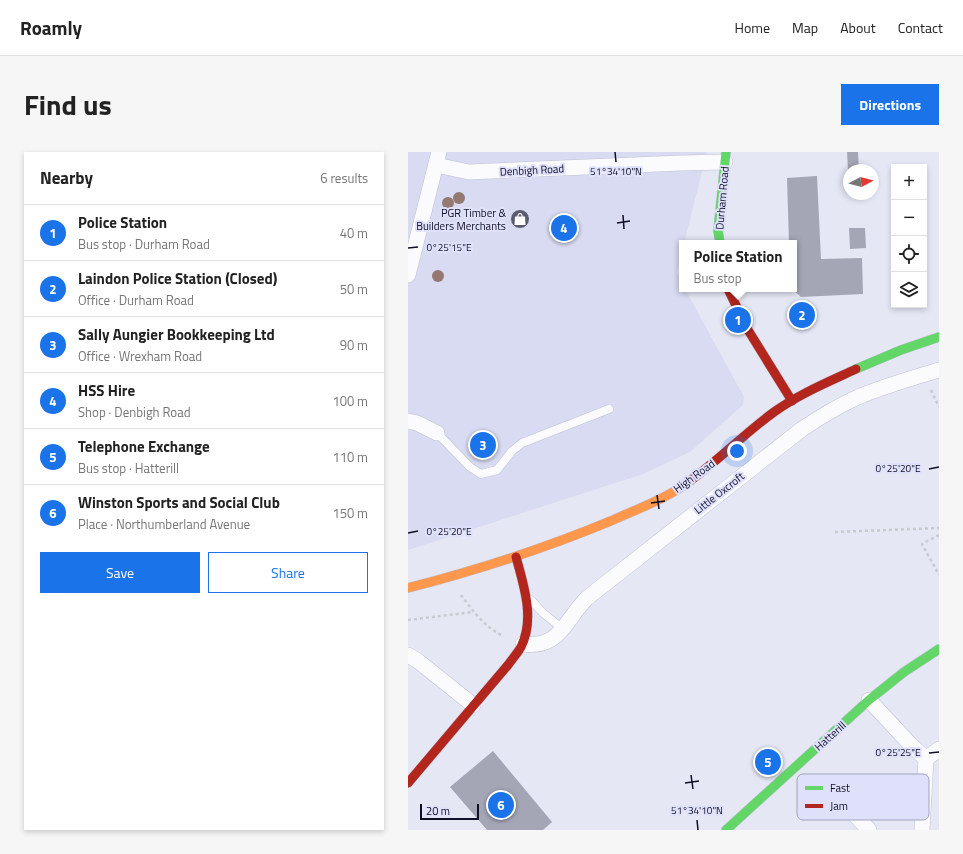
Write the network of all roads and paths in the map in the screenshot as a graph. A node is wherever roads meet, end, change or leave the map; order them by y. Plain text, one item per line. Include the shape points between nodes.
1 (725, 157) edge
2 (437, 159) edge
3 (720, 240) edge
4 (408, 275) edge
5 (729, 292) edge
6 (939, 337) edge
7 (939, 370) edge
8 (792, 401) junction
9 (609, 409) dead end
10 (408, 421) edge
11 (437, 433) joint
12 (939, 528) edge
13 (835, 532) dead end
14 (939, 535) edge
15 (516, 557) junction
16 (939, 575) edge
17 (408, 588) edge
18 (461, 595) dead end
19 (526, 595) junction
20 (474, 612) junction
21 (408, 620) edge
22 (563, 629) junction
23 (523, 644) junction
24 (939, 649) edge
25 (408, 655) edge
26 (869, 700) junction
27 (473, 705) junction
28 (939, 749) edge
29 (926, 759) junction
30 (925, 774) edge
31 (408, 783) edge
32 (860, 820) edge
33 (923, 820) edge
34 (726, 830) edge
35 (869, 830) edge
36 (922, 830) edge

1 - 2 street, Denbigh Road via 681,163 468,172
1 - 3 street, Durham Road via 718,231
2 - 4 street
5 - 8 street via 748,330
6 - 8 street, High Road via 880,358
7 - 22 street, Little Oxcroft via 858,397 802,429 587,598
8 - 15 street, High Road via 674,491 601,525
9 - 11 lane via 522,443 497,470 481,474 470,467
10 - 11 street
12 - 13 path
14 - 16 path via 922,544
15 - 17 street, High Road
15 - 19 street
18 - 20 path
19 - 22 lane
19 - 23 street via 528,616
20 - 21 path
20 - 23 path via 493,632
22 - 23 street, Little Oxcroft via 543,644
23 - 27 street
24 - 26 street, Hatterill via 904,672
25 - 27 street
26 - 29 street
26 - 34 street, Hatterill
27 - 31 street
28 - 29 street
29 - 30 street
32 - 35 street
33 - 36 street

